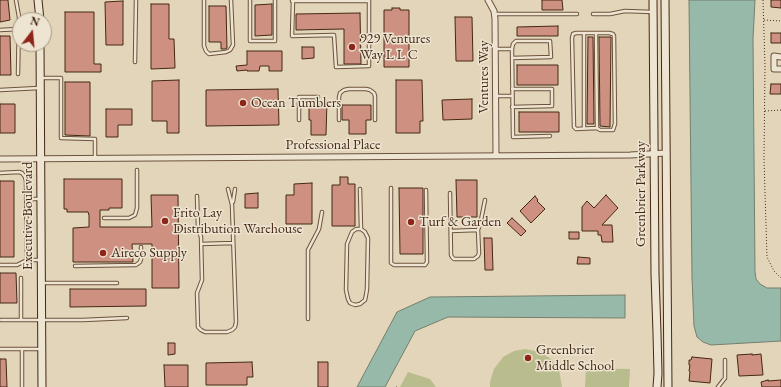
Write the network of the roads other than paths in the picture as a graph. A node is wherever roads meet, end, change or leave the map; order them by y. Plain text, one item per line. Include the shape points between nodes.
1 (16, 0) edge
2 (38, 0) edge
3 (136, 0) edge
4 (204, 0) edge
5 (231, 0) edge
6 (250, 0) edge
7 (276, 0) edge
8 (488, 0) edge
9 (653, 0) edge
10 (665, 0) edge
11 (292, 1) edge
12 (369, 1) edge
13 (18, 12) edge
14 (39, 12) edge
15 (653, 12) junction
16 (495, 14) junction
17 (577, 14) dead end
18 (593, 14) dead end
19 (12, 29) edge
20 (0, 30) edge
21 (584, 33) junction
22 (596, 33) junction
23 (496, 49) junction
24 (512, 49) junction
25 (18, 52) edge
26 (40, 52) edge
27 (781, 56) edge
28 (512, 58) junction
29 (135, 62) dead end
30 (781, 69) edge
31 (18, 74) dead end
32 (40, 78) junction
33 (40, 88) junction
34 (512, 89) junction
35 (0, 90) edge
36 (496, 96) junction
37 (512, 96) junction
38 (318, 97) dead end
39 (512, 107) junction
40 (298, 120) dead end
41 (339, 120) dead end
42 (375, 120) dead end
43 (597, 128) junction
44 (584, 129) junction
45 (550, 136) dead end
46 (666, 153) junction
47 (654, 154) junction
48 (496, 155) junction
49 (41, 158) junction
50 (95, 158) junction
51 (0, 159) edge
52 (137, 170) dead end
53 (0, 173) edge
54 (391, 188) dead end
55 (228, 189) dead end
56 (235, 189) dead end
57 (360, 189) dead end
58 (426, 190) dead end
59 (450, 194) dead end
60 (197, 196) dead end
61 (26, 199) junction
62 (41, 199) junction
63 (485, 200) dead end
64 (232, 205) junction
65 (322, 212) dead end
66 (104, 218) dead end
67 (361, 229) junction
68 (478, 230) junction
69 (451, 231) junction
70 (233, 243) junction
71 (201, 244) junction
72 (141, 247) dead end
73 (27, 260) junction
74 (41, 260) junction
75 (0, 265) edge
76 (74, 266) dead end
77 (21, 278) dead end
78 (41, 283) junction
79 (117, 283) dead end
80 (127, 318) dead end
81 (308, 319) dead end
82 (1, 320) edge
83 (21, 320) junction
84 (41, 320) junction
85 (0, 349) edge
86 (22, 349) junction
87 (42, 349) junction
88 (725, 360) dead end
89 (22, 387) edge
90 (42, 387) edge
91 (657, 387) edge
92 (668, 387) edge
93 (718, 387) edge

1 - 13 lane
2 - 14 main road
3 - 29 lane
4 - 5 lane via 204,46 209,54 226,52 233,45
6 - 7 lane via 250,41 276,42
8 - 16 street, Ventures Way
9 - 15 main road, Greenbrier Parkway
10 - 46 main road, Greenbrier Parkway
11 - 12 lane
11 - 12 lane via 292,36 334,35 336,67 369,66
15 - 18 lane
15 - 47 main road, Greenbrier Parkway
16 - 17 lane
16 - 23 street, Ventures Way
19 - 20 lane
21 - 22 lane
21 - 44 lane
21 - 44 lane via 574,33 572,38 573,125 576,129
22 - 43 lane
22 - 43 lane via 611,33 614,36 615,118 613,130
23 - 24 lane
23 - 36 street, Ventures Way
24 - 28 lane
24 - 28 lane via 516,41 550,41 551,57
25 - 31 lane
26 - 32 main road, Executive Boulevard
27 - 30 street via 774,56 774,69
28 - 34 lane
32 - 33 main road, Executive Boulevard
32 - 50 lane via 61,78 61,138 95,139
33 - 35 lane
33 - 49 main road, Executive Boulevard
34 - 37 lane
34 - 39 lane via 552,89 552,106
36 - 37 lane
36 - 48 street, Ventures Way
37 - 39 lane
38 - 40 lane via 298,98
39 - 45 lane via 513,137
41 - 42 lane via 340,93 349,89 366,89 375,96
43 - 44 lane
46 - 47 street, Professional Place
46 - 92 main road, Greenbrier Parkway
47 - 48 street, Professional Place
47 - 91 main road, Greenbrier Parkway
48 - 50 street, Professional Place
49 - 50 street, Professional Place
49 - 51 street, Professional Place
49 - 62 main road, Executive Boulevard
52 - 66 lane via 137,208 134,215 129,218
53 - 61 lane via 22,173 26,181
54 - 58 lane via 394,265 425,265 427,262
55 - 64 lane
56 - 64 lane
57 - 67 lane
59 - 69 lane
60 - 71 lane
61 - 62 lane
61 - 73 lane
62 - 74 main road, Executive Boulevard
63 - 68 lane
64 - 70 lane
65 - 81 lane via 319,230 308,250
67 - 67 lane via 368,238 367,289 364,300 355,305 350,303 346,290 348,244 352,232
68 - 69 lane
68 - 69 lane via 479,253 474,259 452,258
70 - 71 lane
70 - 71 lane via 236,322 235,327 227,332 205,332 198,327 197,293 202,280
72 - 76 lane via 141,259 136,265
73 - 74 lane
73 - 75 lane via 17,265
74 - 78 main road, Executive Boulevard
77 - 83 lane
78 - 79 lane
78 - 84 main road, Executive Boulevard
80 - 84 lane
82 - 83 lane
83 - 84 lane
84 - 87 main road, Executive Boulevard
85 - 86 lane
86 - 87 lane
86 - 89 lane
87 - 90 main road, Executive Boulevard
88 - 93 lane via 725,378

